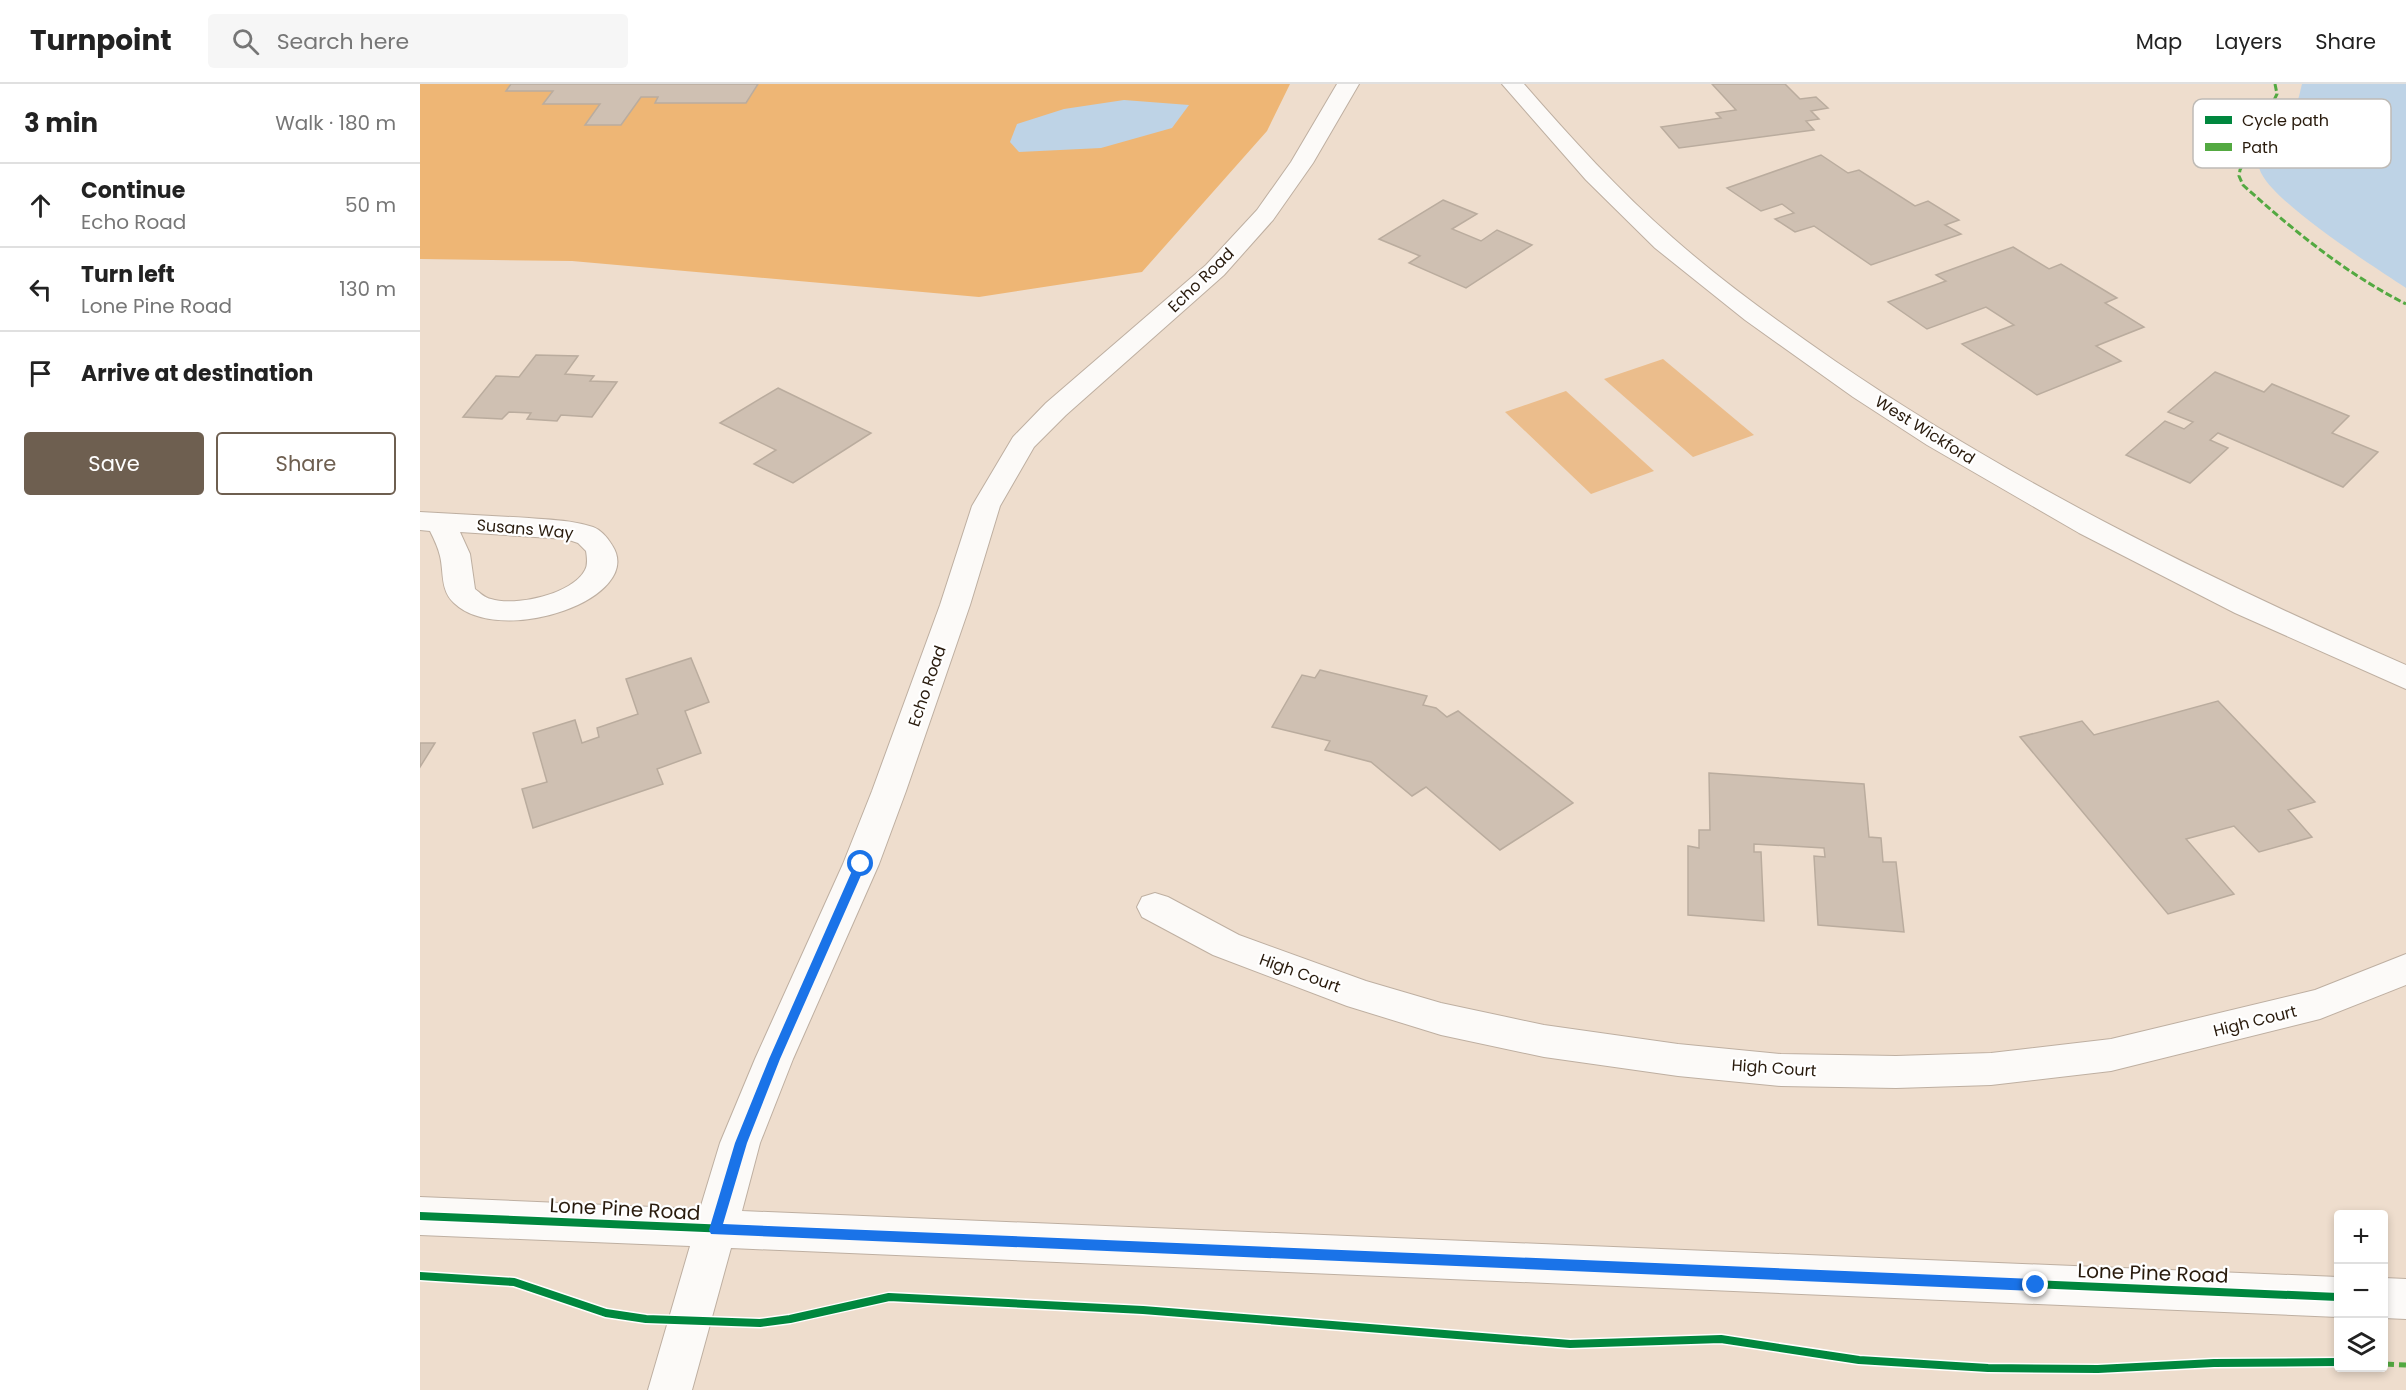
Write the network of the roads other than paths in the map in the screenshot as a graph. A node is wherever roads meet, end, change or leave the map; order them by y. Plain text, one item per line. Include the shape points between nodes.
1 (1348, 84) edge
2 (1513, 84) edge
3 (430, 521) edge
4 (2406, 678) edge
5 (1155, 907) dead end
6 (2406, 969) edge
7 (420, 1216) edge
8 (716, 1230) junction
9 (2334, 1297) edge
10 (2388, 1298) edge
11 (2406, 1299) edge
12 (670, 1390) edge

1 - 8 street, Echo Road via 1302,164 1265,215 1215,270 1056,409 1023,443 1000,480 986,506 919,710 861,864 741,1143
2 - 4 street, West Wickford via 1648,229 1728,295 1849,384 1999,476 2137,550 2264,614
3 - 3 street, Susans Way via 561,530 587,536 603,554 602,566 586,586 568,599 542,609 506,613 480,609 463,594 456,558
5 - 6 street, High Court via 1226,945 1360,995 1441,1019 1544,1041 1780,1070 1991,1069 2111,1055 2320,1004
7 - 8 street, Lone Pine Road
8 - 9 street, Lone Pine Road
8 - 12 street, Echo Road
10 - 11 street

